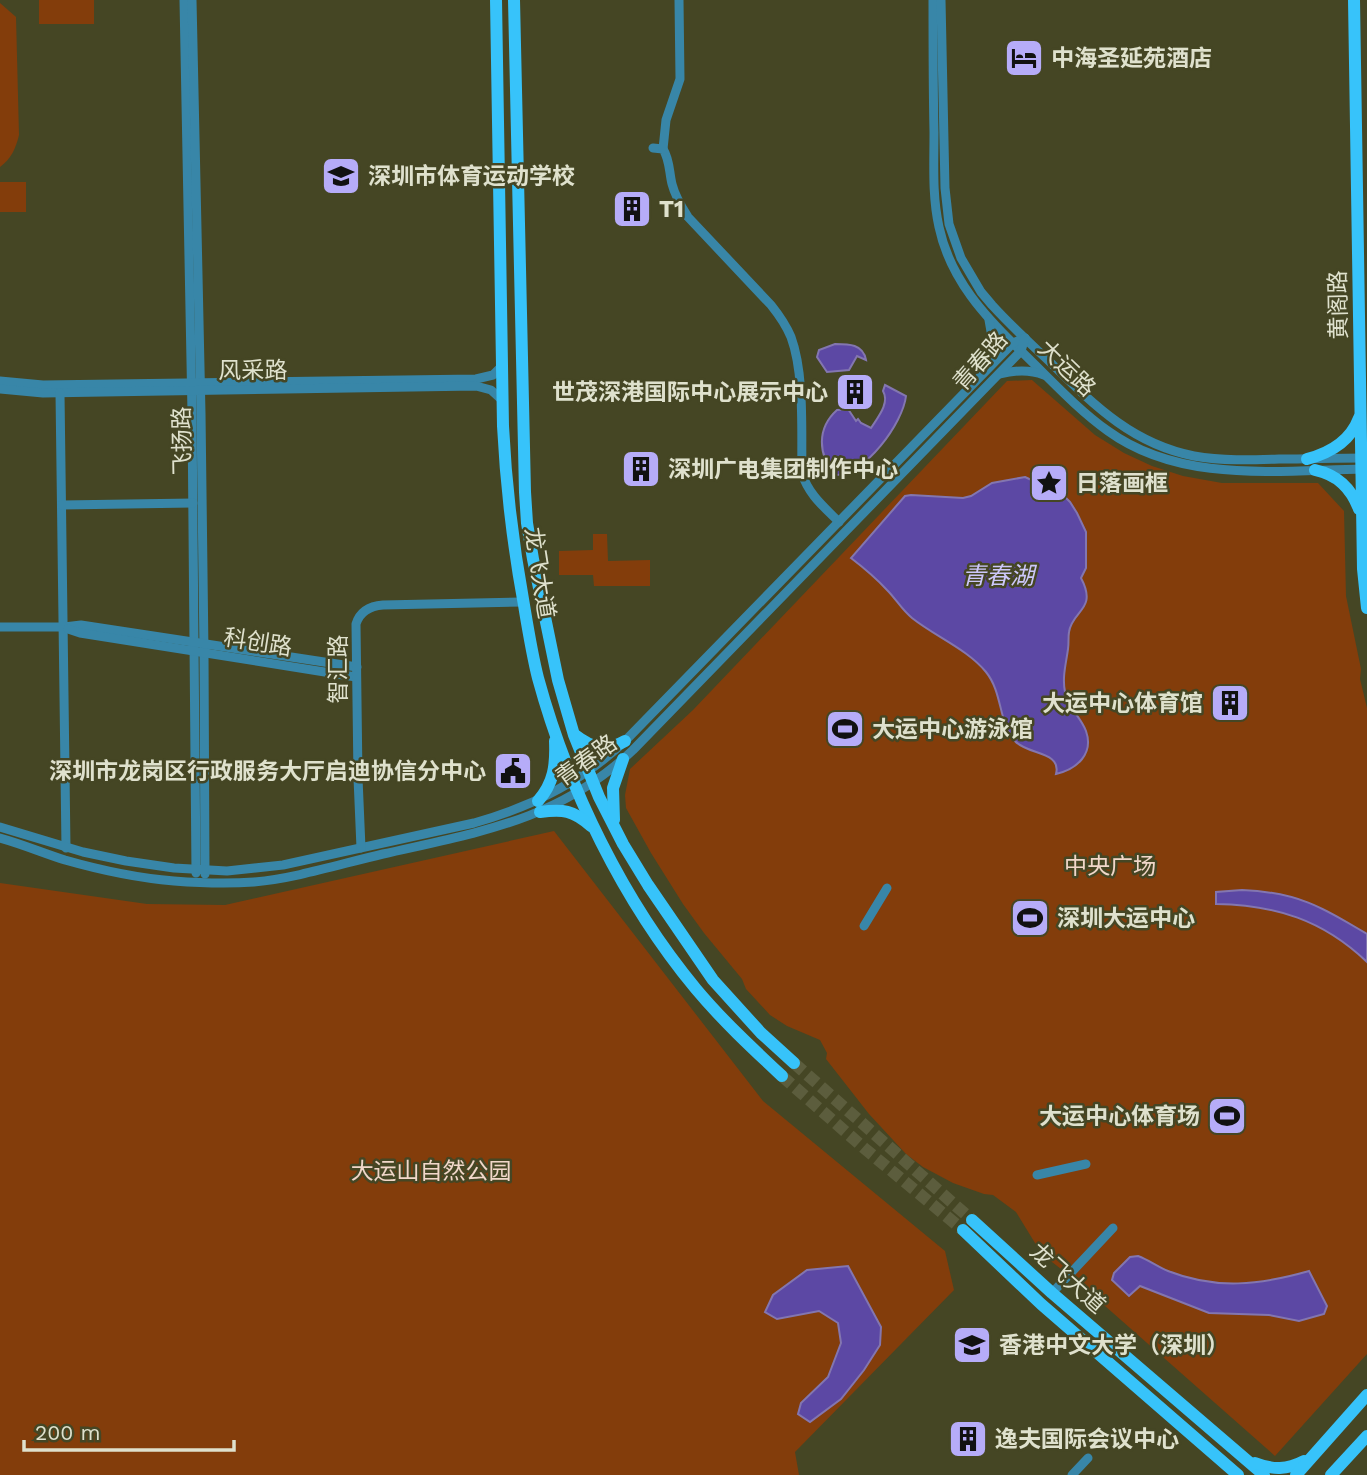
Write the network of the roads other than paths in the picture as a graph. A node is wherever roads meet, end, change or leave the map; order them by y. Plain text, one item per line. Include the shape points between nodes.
1 (184, 0) edge
2 (192, 0) edge
3 (496, 0) edge
4 (514, 0) edge
5 (679, 0) edge
6 (933, 0) edge
7 (941, 0) edge
8 (1354, 0) edge
9 (988, 318) junction
10 (1025, 338) junction
11 (1013, 343) junction
12 (1021, 351) junction
13 (502, 366) junction
14 (988, 369) junction
15 (996, 376) junction
16 (1049, 378) junction
17 (0, 382) edge
18 (196, 386) junction
19 (0, 389) edge
20 (60, 393) junction
21 (502, 400) junction
22 (1360, 415) junction
23 (1364, 463) edge
24 (1311, 464) junction
25 (193, 503) junction
26 (62, 505) junction
27 (1362, 520) junction
28 (839, 522) junction
29 (524, 602) junction
30 (1367, 608) edge
31 (0, 627) edge
32 (64, 627) junction
33 (199, 647) junction
34 (357, 672) junction
35 (555, 731) junction
36 (574, 735) junction
37 (625, 741) junction
38 (623, 760) junction
39 (591, 777) junction
40 (576, 787) junction
41 (539, 806) junction
42 (0, 827) edge
43 (615, 828) junction
44 (595, 830) junction
45 (0, 838) edge
46 (66, 848) junction
47 (360, 848) junction
48 (201, 870) junction
49 (201, 882) junction
50 (887, 888) dead end
51 (864, 926) dead end
52 (794, 1063) tunnel mouth
53 (782, 1076) tunnel mouth
54 (1086, 1164) dead end
55 (1037, 1175) dead end
56 (1113, 1228) dead end
57 (1052, 1293) junction
58 (1367, 1395) edge
59 (1367, 1436) edge
60 (1314, 1455) junction
61 (1088, 1458) dead end
62 (1244, 1458) junction
63 (1072, 1475) edge
64 (1237, 1475) edge
65 (1264, 1475) edge
66 (1296, 1475) edge
67 (1331, 1475) edge

1 - 18 street, 飞扬路
2 - 18 street, 飞扬路
3 - 13 main road, 龙飞大道
4 - 36 main road, 龙飞大道 via 527,523 558,680
5 - 28 street via 680,79 658,148 668,158 673,187 688,217 771,305 791,337 800,381 805,485
6 - 9 street, 大运路 via 934,187 939,228 953,268
7 - 10 street, 大运路 via 949,224 961,258 981,292
8 - 22 main road, 黄阁路
9 - 11 street, 大运路
9 - 14 street via 993,343
10 - 11 street, 青春路
10 - 12 street, 青春路
10 - 24 street, 大运路 via 1107,416 1155,444 1216,459
11 - 12 street, 大运路
11 - 14 street, 青春路
12 - 15 street, 青春路
12 - 16 street, 大运路
13 - 18 street, 风采路 via 493,375 476,379
13 - 21 main road, 龙飞大道
14 - 28 street, 青春路
15 - 16 street via 1027,370
15 - 38 street, 青春路
16 - 24 street, 大运路 via 1108,432 1157,457 1215,469
17 - 18 street, 风采路
18 - 20 street, 风采路
18 - 21 street, 风采路 via 476,386 491,390
18 - 25 street, 飞扬路
18 - 33 street, 飞扬路
19 - 20 street, 风采路
20 - 26 street
21 - 29 main road, 龙飞大道 via 508,498
22 - 23 main road, 黄阁路
22 - 24 main road via 1351,434
23 - 24 street, 大运路
23 - 27 main road, 黄阁路
24 - 27 main road via 1349,489
25 - 26 street
25 - 33 street, 飞扬路
26 - 32 street
27 - 30 main road, 黄阁路
28 - 37 street, 青春路
29 - 34 street, 智汇路 via 370,607 356,624
29 - 35 main road, 龙飞大道 via 538,677
31 - 32 street, 科创路
32 - 33 street, 科创路 via 79,633
32 - 46 street
33 - 34 street, 科创路
33 - 48 street, 飞扬路
34 - 47 street, 智汇路
35 - 40 main road, 龙飞大道
35 - 41 main road via 554,772
36 - 37 main road via 597,747
36 - 39 main road, 龙飞大道
37 - 39 street, 青春路
38 - 39 street, 青春路
38 - 43 main road via 613,788
39 - 40 street, 青春路
39 - 43 main road, 龙飞大道
40 - 41 street, 青春路
40 - 44 main road, 龙飞大道
41 - 44 main road via 570,812
41 - 47 street, 青春路
41 - 49 street, 青春路 via 489,830 287,877
42 - 46 street, 青春路
43 - 52 main road, 龙飞大道 via 713,980
44 - 53 main road, 龙飞大道 via 676,963 717,1013
45 - 49 street, 青春路 via 81,864
46 - 48 street, 青春路
47 - 48 street, 青春路 via 264,868
48 - 49 street, 飞扬路
50 - 51 street
54 - 55 street
56 - 57 street
57 - 62 main road, 龙飞大道
57 - 64 main road, 龙飞大道 via 968,1225 1041,1304
58 - 60 main road
59 - 67 main road
60 - 62 main road via 1280,1469
60 - 66 main road
61 - 63 street
62 - 65 main road, 龙飞大道

